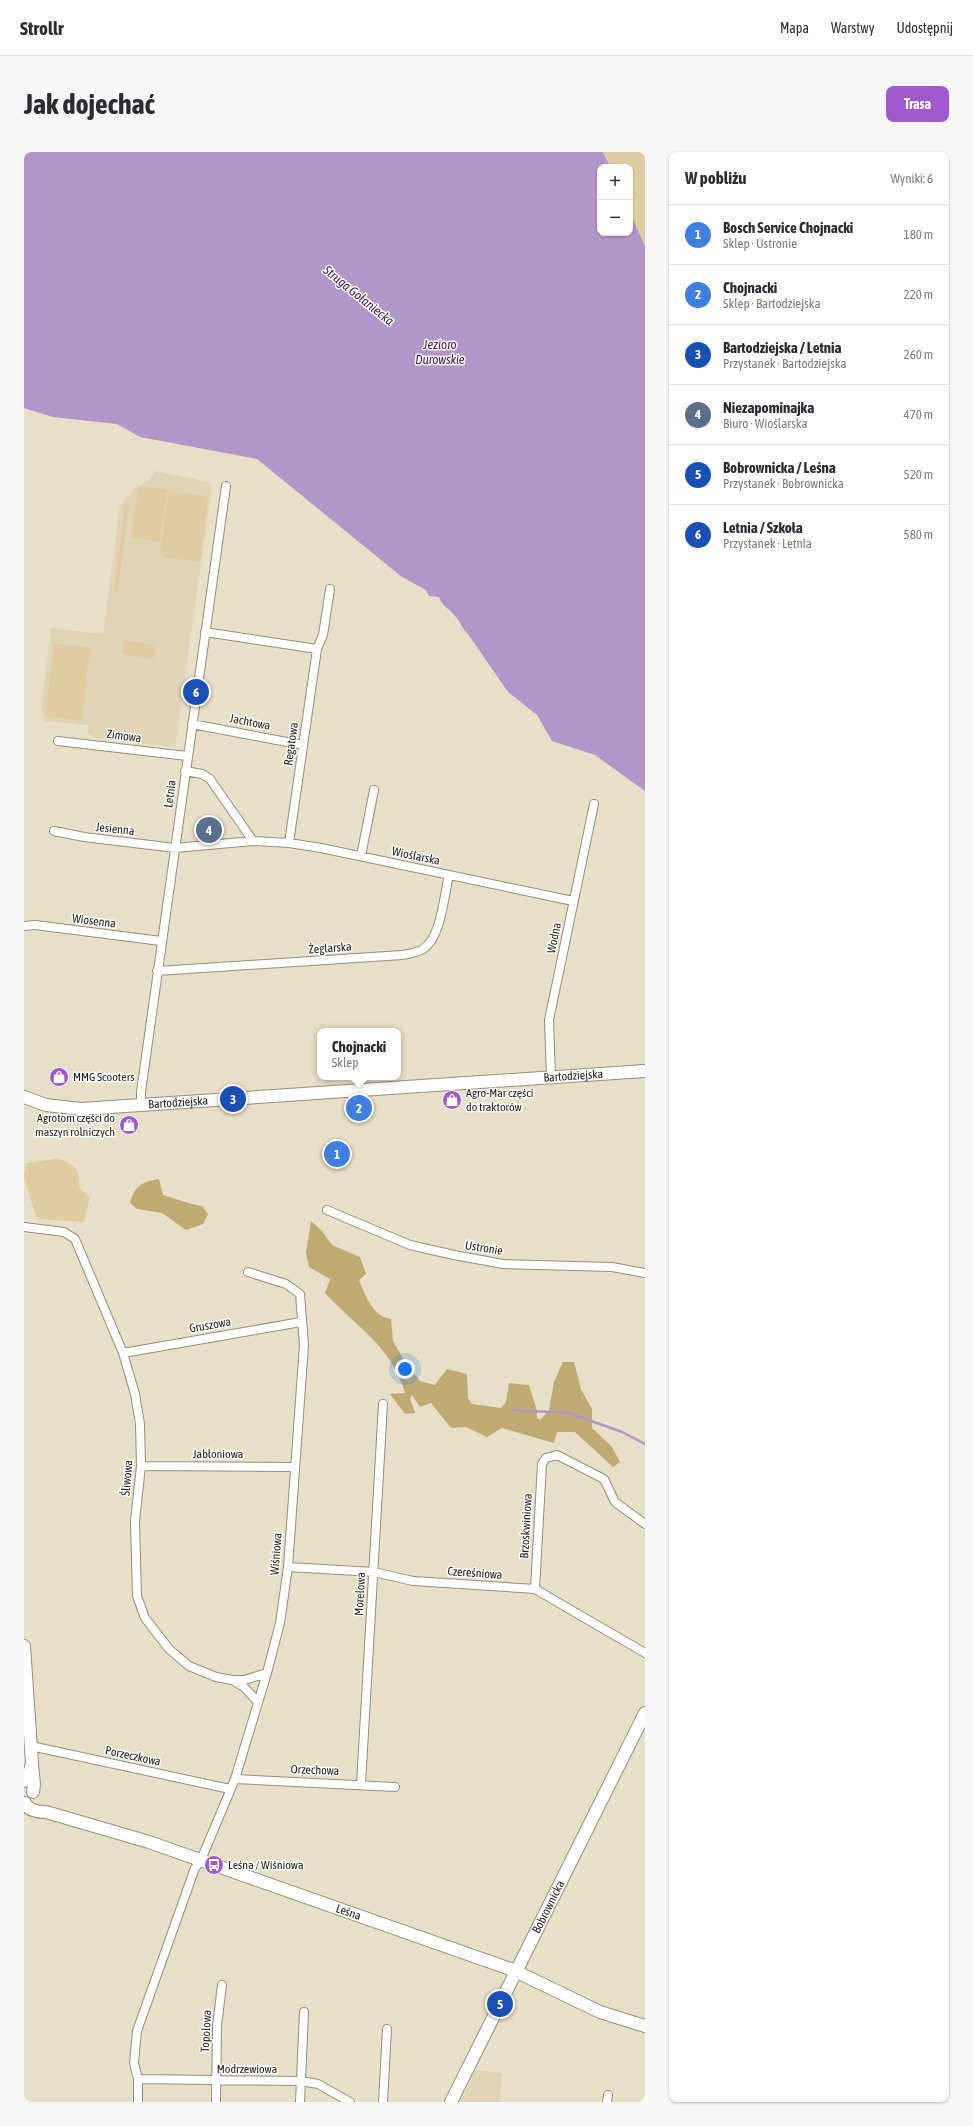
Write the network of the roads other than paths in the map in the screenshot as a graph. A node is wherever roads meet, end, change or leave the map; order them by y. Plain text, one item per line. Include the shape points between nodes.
1 (226, 486) dead end
2 (330, 589) dead end
3 (205, 632) junction
4 (317, 649) junction
5 (192, 724) junction
6 (58, 741) dead end
7 (303, 745) junction
8 (187, 756) junction
9 (185, 771) junction
10 (374, 790) dead end
11 (594, 804) dead end
12 (54, 831) dead end
13 (253, 841) junction
14 (288, 843) junction
15 (175, 848) junction
16 (361, 856) junction
17 (449, 875) junction
18 (573, 901) junction
19 (24, 926) edge
20 (161, 941) junction
21 (157, 971) junction
22 (645, 1071) edge
23 (551, 1077) junction
24 (24, 1097) edge
25 (141, 1105) junction
26 (327, 1210) dead end
27 (24, 1227) edge
28 (248, 1272) dead end
29 (645, 1273) edge
30 (301, 1322) junction
31 (123, 1352) junction
32 (383, 1404) dead end
33 (141, 1466) junction
34 (295, 1467) junction
35 (645, 1524) edge
36 (288, 1567) junction
37 (374, 1572) junction
38 (535, 1589) junction
39 (24, 1646) edge
40 (645, 1653) edge
41 (267, 1673) junction
42 (232, 1680) junction
43 (257, 1701) junction
44 (645, 1712) edge
45 (31, 1746) junction
46 (235, 1779) junction
47 (361, 1784) junction
48 (395, 1787) dead end
49 (230, 1788) junction
50 (27, 1795) edge
51 (201, 1860) junction
52 (516, 1972) junction
53 (222, 1985) dead end
54 (304, 2012) dead end
55 (645, 2026) edge
56 (387, 2029) dead end
57 (138, 2079) junction
58 (216, 2081) junction
59 (301, 2081) junction
60 (138, 2102) edge
61 (216, 2102) edge
62 (300, 2102) edge
63 (350, 2102) edge
64 (383, 2102) edge
65 (451, 2102) edge

1 - 3 street, Letnia
2 - 4 street, Regatowa via 323,635
3 - 4 street
3 - 5 street, Letnia
4 - 7 street, Regatowa
5 - 7 street, Jachtowa
5 - 8 street, Letnia
6 - 8 street, Zimowa
7 - 14 street, Regatowa
8 - 9 street, Letnia
9 - 13 street via 202,774 210,779
9 - 15 street, Letnia
10 - 16 street
11 - 18 street, Wodna
12 - 15 street, Jesienna
13 - 14 street, Wioślarska
13 - 15 street, Wioślarska
14 - 16 street, Wioślarska
15 - 20 street, Letnia
16 - 17 street, Wioślarska
17 - 18 street, Wioślarska
17 - 21 street, Żeglarska via 435,934 429,945 415,953 402,956
18 - 23 street, Wodna via 549,1020
19 - 20 street, Wiosenna via 35,925
20 - 21 street, Letnia
21 - 25 street, Letnia via 140,1092
22 - 23 street, Bartodziejska
23 - 25 street, Bartodziejska
24 - 25 street, Bartodziejska via 46,1106 69,1109
26 - 29 street, Ustronie via 410,1245 454,1256 503,1264 612,1267
27 - 31 street, Śliwowa via 64,1232 75,1239
28 - 30 street, Wiśniowa via 286,1284 300,1294
30 - 31 street, Gruszowa
30 - 34 street, Wiśniowa via 304,1345
31 - 33 street, Śliwowa via 136,1394
32 - 37 street, Morelowa
33 - 34 street, Jabłoniowa
33 - 42 street, Śliwowa via 135,1521 137,1596 144,1618 169,1649 188,1666
34 - 36 street, Wiśniowa
35 - 38 street, Brzoskwiniowa via 615,1502 604,1479 556,1455 546,1458 542,1464
36 - 37 street, Czereśniowa
36 - 41 street, Wiśniowa via 280,1623
37 - 38 street, Czereśniowa via 413,1581
37 - 47 street, Morelowa
38 - 40 street, Czereśniowa
39 - 45 street
41 - 42 street, Śliwowa via 244,1680
41 - 43 street, Wiśniowa
42 - 43 street, Śliwowa via 244,1687
43 - 46 street, Wiśniowa
44 - 52 street, Bobrownicka
45 - 49 street, Porzeczkowa
45 - 50 street via 34,1771
46 - 47 street, Orzechowa
46 - 49 street, Wiśniowa
47 - 48 street, Orzechowa
49 - 51 street, Wiśniowa
50 - 51 street, Leśna via 46,1812 121,1833
51 - 52 street, Leśna
51 - 57 street, Wiśniowa via 195,1868 137,2031 134,2063
52 - 55 street, Leśna via 600,2012
52 - 65 street, Bobrownicka
53 - 58 street, Topolowa via 217,2026
54 - 59 street
56 - 64 street
57 - 58 street, Modrzewiowa
57 - 60 street, Wiśniowa
58 - 59 street, Modrzewiowa
58 - 61 street, Topolowa
59 - 62 street
59 - 63 street, Modrzewiowa via 318,2084

